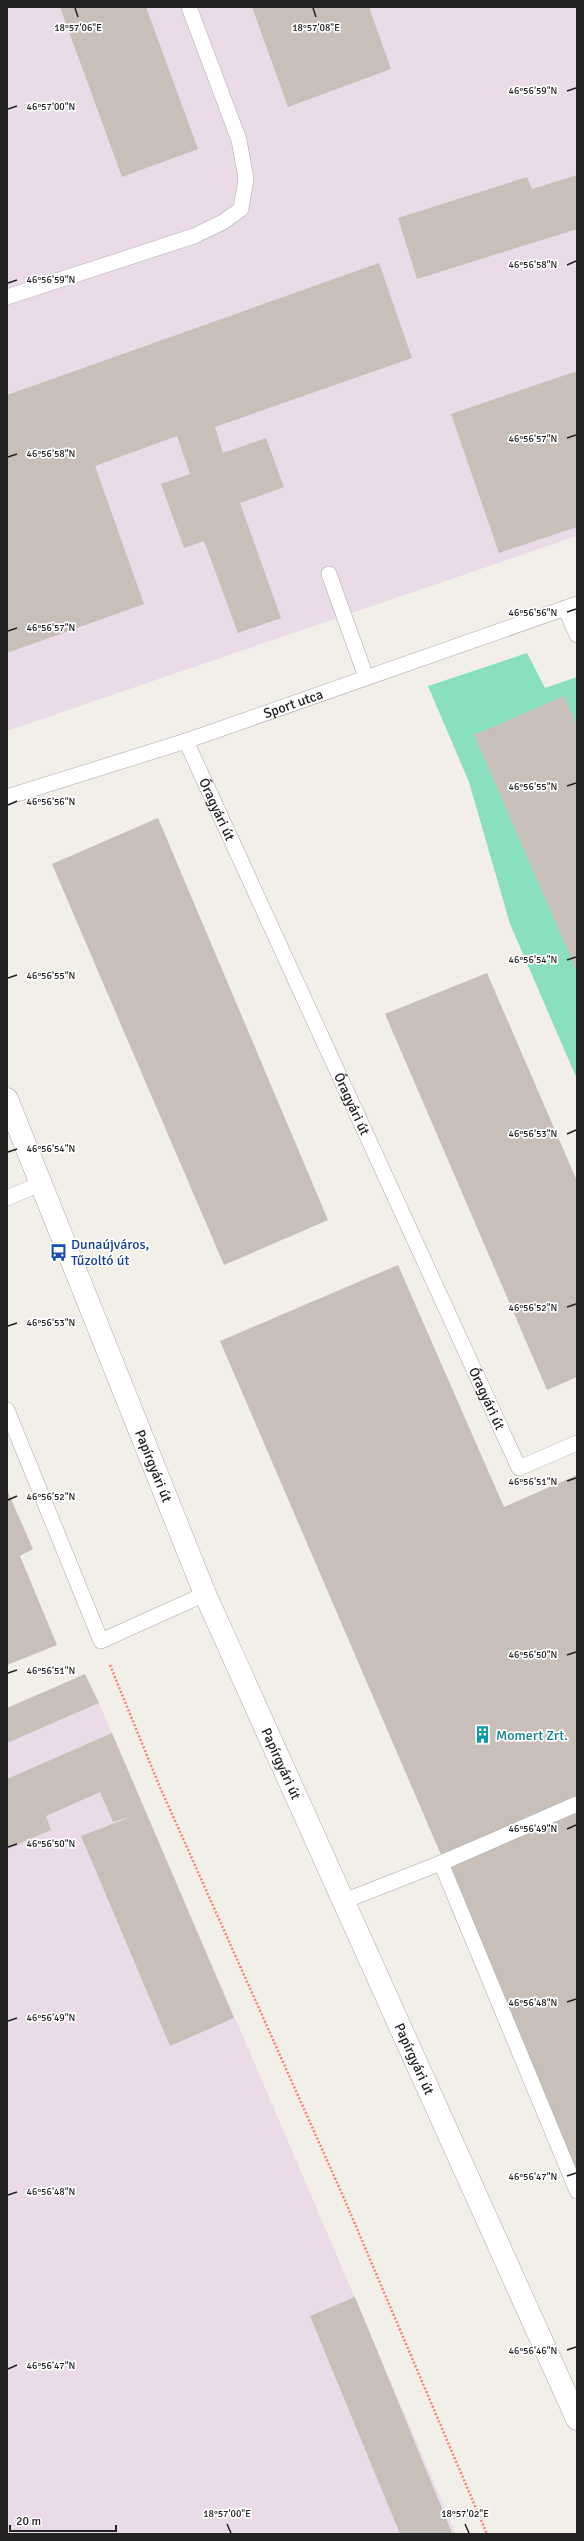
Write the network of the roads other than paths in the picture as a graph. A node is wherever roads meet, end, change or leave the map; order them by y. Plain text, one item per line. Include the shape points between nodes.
1 (189, 7) edge
2 (7, 296) edge
3 (329, 574) dead end
4 (571, 606) edge
5 (577, 635) edge
6 (366, 677) junction
7 (186, 741) junction
8 (7, 797) edge
9 (7, 1099) edge
10 (40, 1184) junction
11 (7, 1198) edge
12 (7, 1410) edge
13 (577, 1442) edge
14 (205, 1594) junction
15 (577, 1804) edge
16 (442, 1863) junction
17 (344, 1901) junction
18 (577, 2191) edge
19 (577, 2419) edge

1 - 2 lane via 239,140 246,179 241,210 194,236
3 - 6 lane
4 - 5 lane
4 - 6 lane, Sport utca
6 - 7 lane, Sport utca
7 - 8 lane, Sport utca
7 - 13 lane, Óragyári út via 519,1468
9 - 10 street, Papírgyári út
10 - 11 lane
10 - 14 street, Papírgyári út
12 - 14 lane via 101,1641
14 - 17 street, Papírgyári út
15 - 16 lane
16 - 17 lane
16 - 18 lane
17 - 19 street, Papírgyári út

